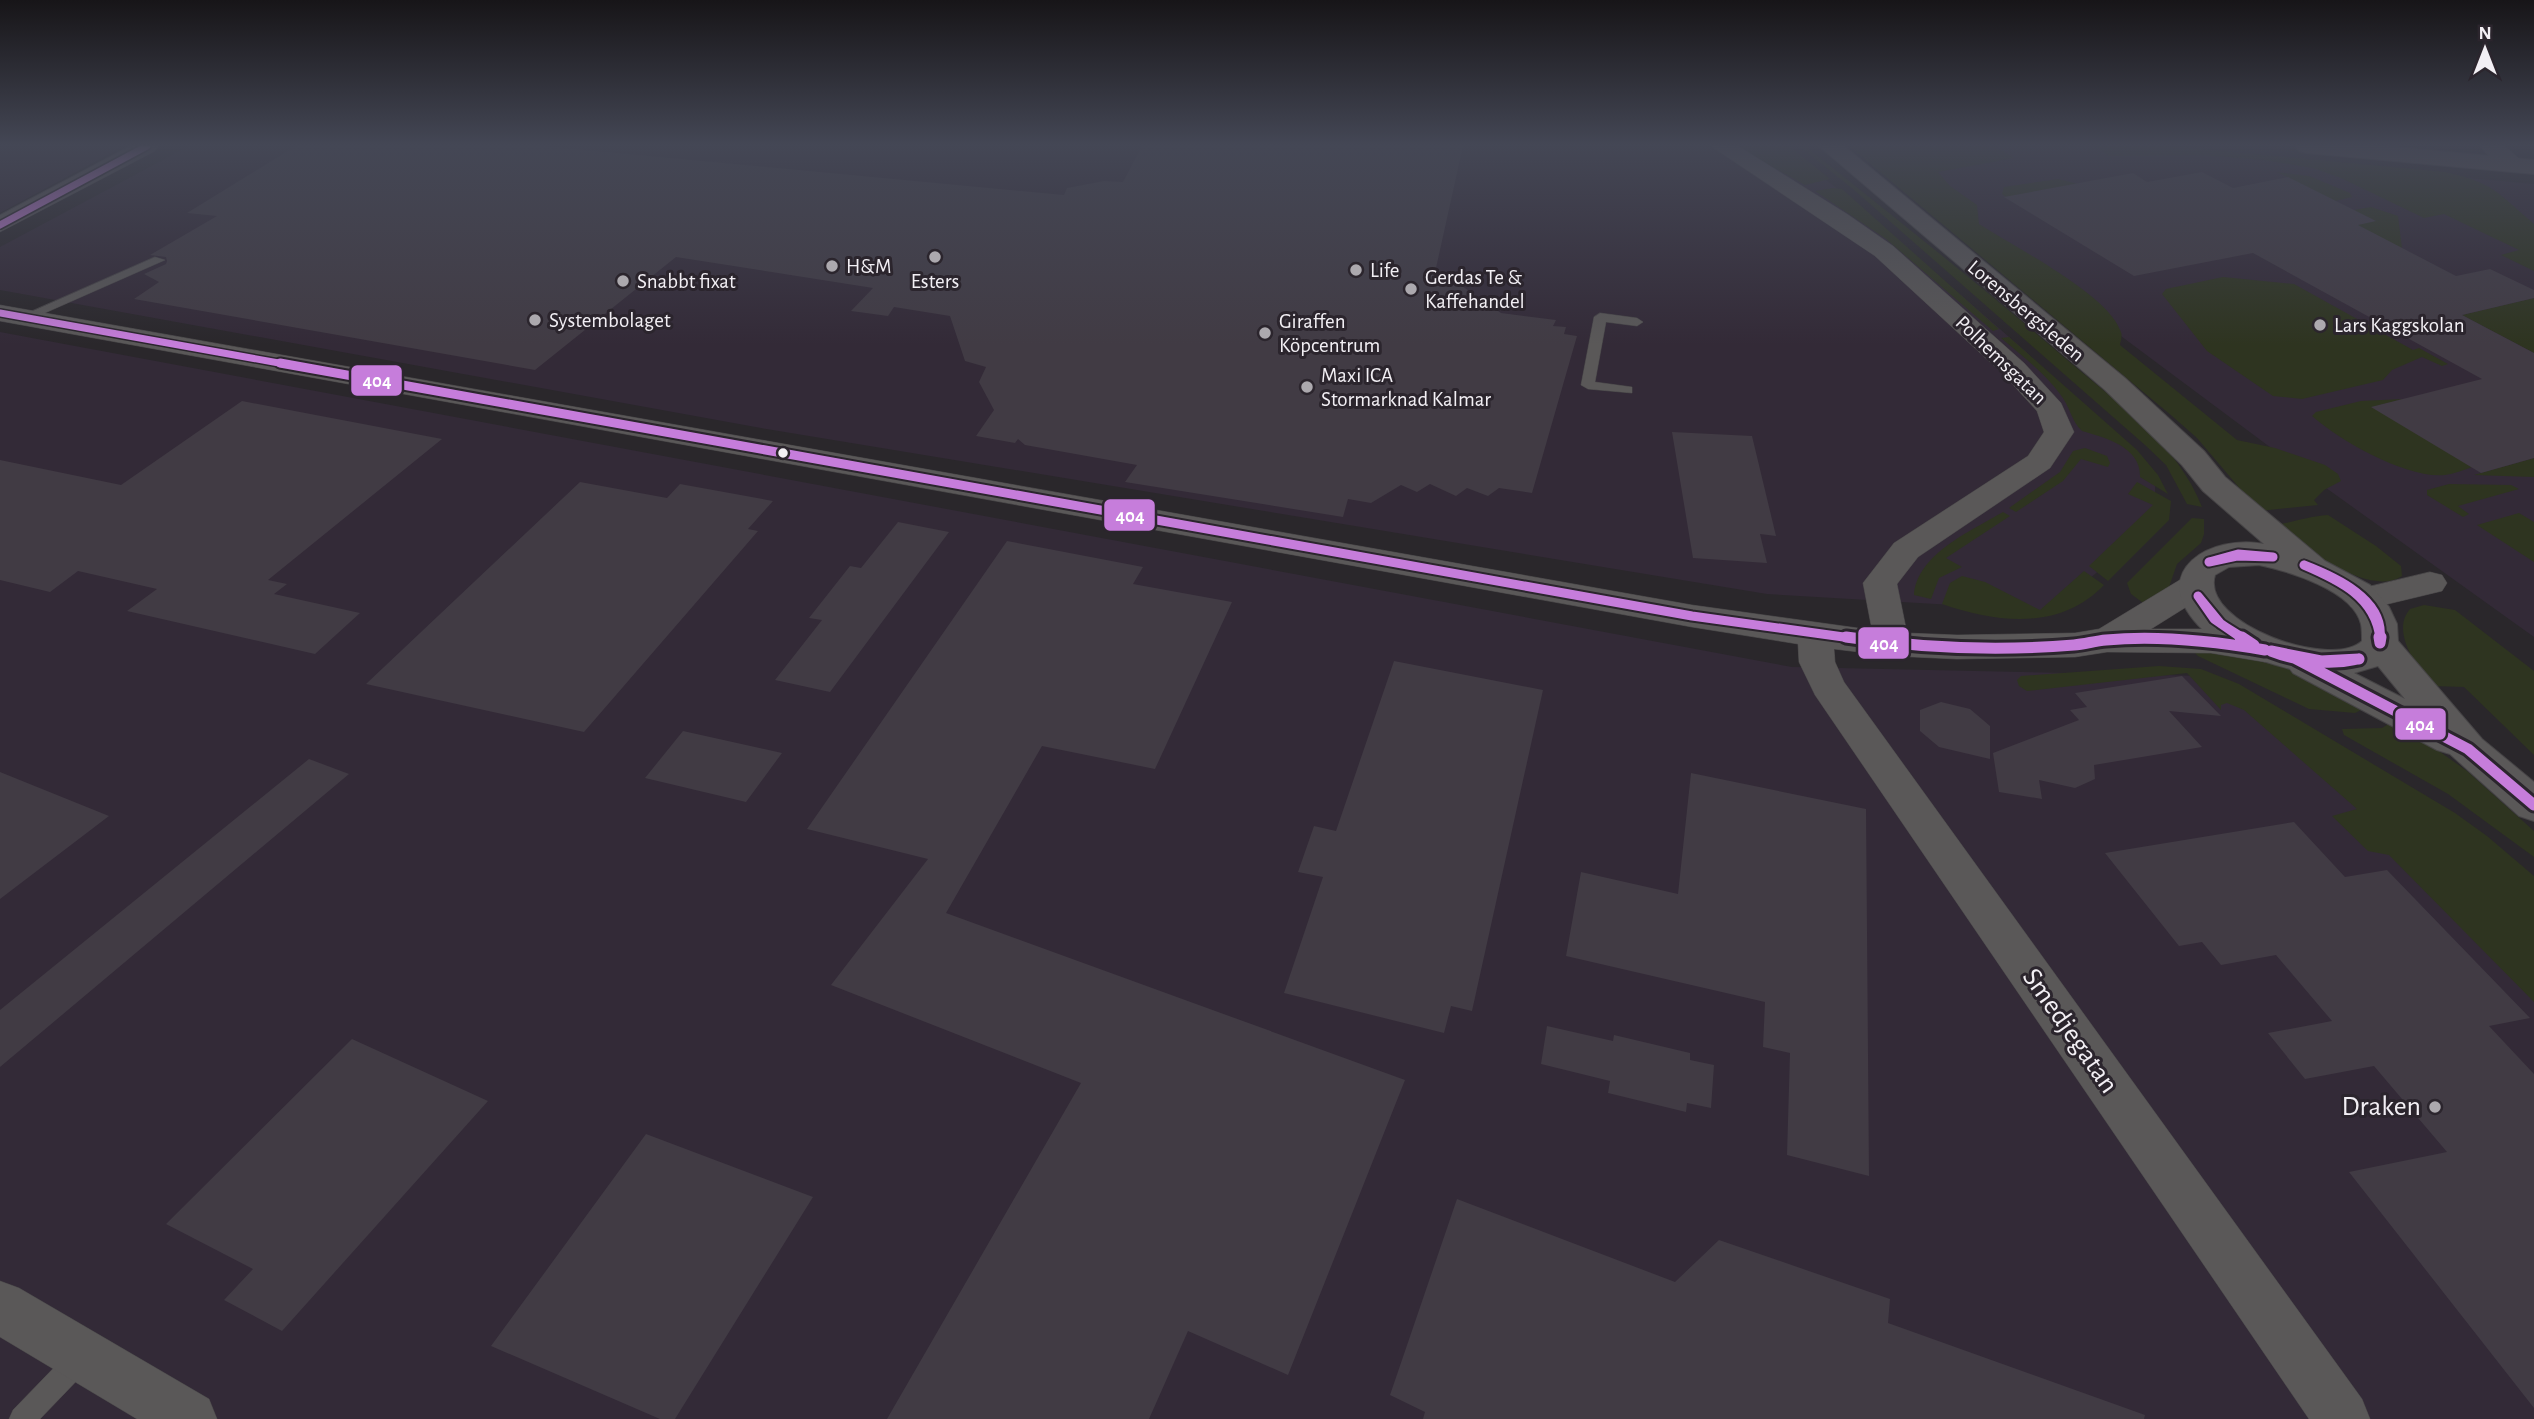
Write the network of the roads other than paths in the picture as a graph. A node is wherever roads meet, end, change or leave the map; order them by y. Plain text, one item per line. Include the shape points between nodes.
1 (24, 212) edge
2 (1828, 212) edge
3 (1909, 212) edge
4 (0, 225) edge
5 (159, 260) dead end
6 (12, 315) edge
7 (1637, 322) dead end
8 (1627, 390) dead end
9 (2214, 484) junction
10 (2312, 568) junction
11 (2202, 574) junction
12 (2430, 583) dead end
13 (2363, 599) junction
14 (1815, 635) junction
15 (2107, 640) junction
16 (1892, 644) junction
17 (2380, 644) junction
18 (2281, 654) junction
19 (2468, 749) junction
20 (2534, 805) edge
21 (0, 1307) edge
22 (83, 1356) junction
23 (22, 1419) edge
24 (189, 1419) edge
25 (2342, 1419) edge

1 - 4 street
2 - 16 street, Polhemsgatan via 1885,251 2014,369 2051,409 2059,432 2039,462 1906,550 1880,583
3 - 9 street, Lorensbergsleden via 2115,384 2193,457
5 - 6 lane
6 - 14 street
7 - 8 lane via 1600,317 1588,385
9 - 10 street, Lorensbergsleden
9 - 11 street via 2219,535
10 - 11 street, Lorensbergsleden via 2259,554 2228,555
10 - 13 street, Lorensbergsleden
11 - 15 street
11 - 18 street, Lorensbergsleden via 2200,602 2215,619 2237,636
12 - 13 street
13 - 17 street, Lorensbergsleden via 2380,622
14 - 16 street
14 - 25 street, Smedjegatan via 1817,662 1828,686
15 - 16 street via 1970,647
15 - 18 street via 2211,641
17 - 18 street, Lorensbergsleden via 2361,660 2326,663
17 - 19 street, Lorensbergsleden
18 - 19 street, Lorensbergsleden
19 - 20 street, Lorensbergsleden
21 - 22 street
22 - 23 lane
22 - 24 street

